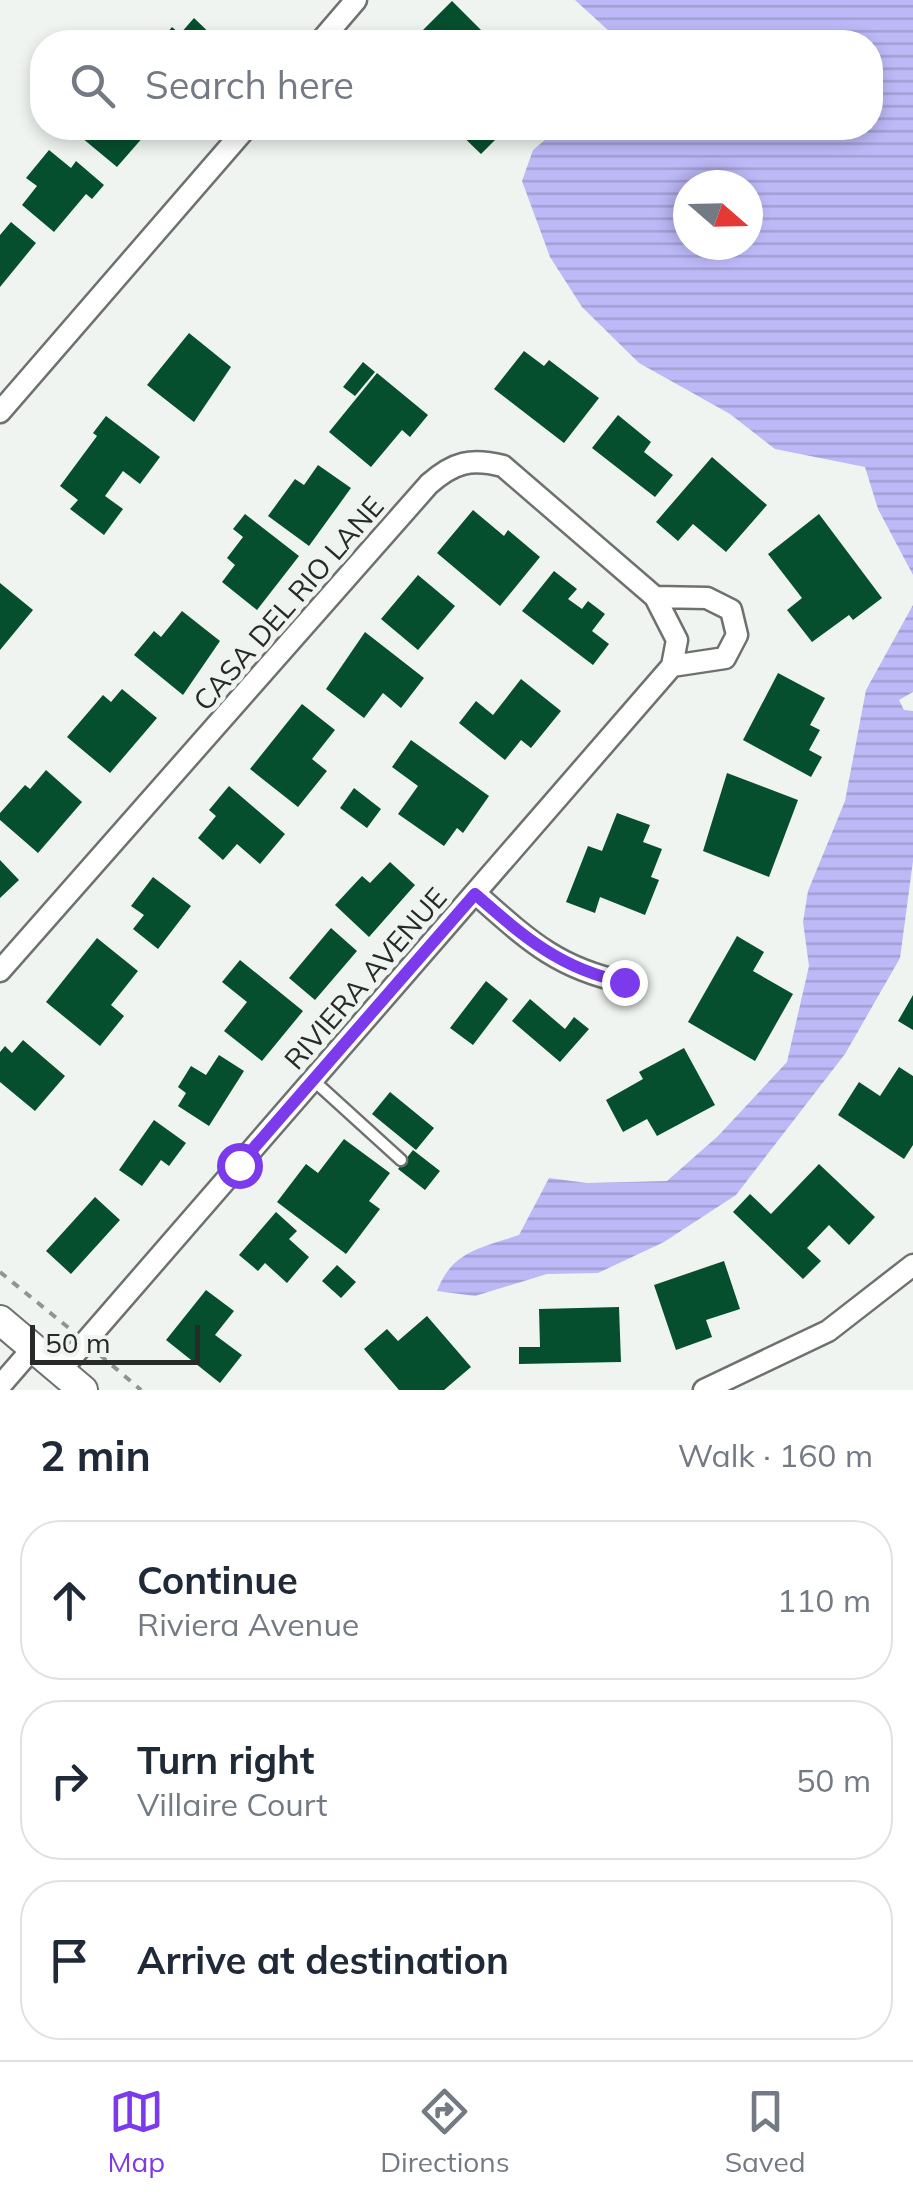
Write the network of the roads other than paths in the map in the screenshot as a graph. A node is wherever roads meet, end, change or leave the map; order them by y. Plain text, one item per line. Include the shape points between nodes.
1 (356, 0) edge
2 (330, 30) edge
3 (236, 140) edge
4 (0, 412) edge
5 (655, 597) junction
6 (672, 666) junction
7 (475, 894) junction
8 (0, 970) edge
9 (624, 982) dead end
10 (313, 1080) junction
11 (401, 1160) dead end
12 (913, 1266) edge
13 (0, 1320) edge
14 (33, 1348) junction
15 (60, 1371) junction
16 (0, 1386) edge
17 (82, 1390) edge
18 (704, 1390) edge

1 - 2 street
3 - 4 street
5 - 6 street via 677,640
5 - 6 street via 708,598 731,610 734,622 737,635 725,658
5 - 8 street, CASA DEL RIO LANE via 503,466 477,459 450,466
6 - 7 street, RIVIERA AVENUE
7 - 9 street via 564,964
7 - 10 street, RIVIERA AVENUE
10 - 11 lane
10 - 15 street, RIVIERA AVENUE
12 - 18 street via 828,1332
13 - 14 main road
14 - 15 main road
14 - 16 street
15 - 17 main road

